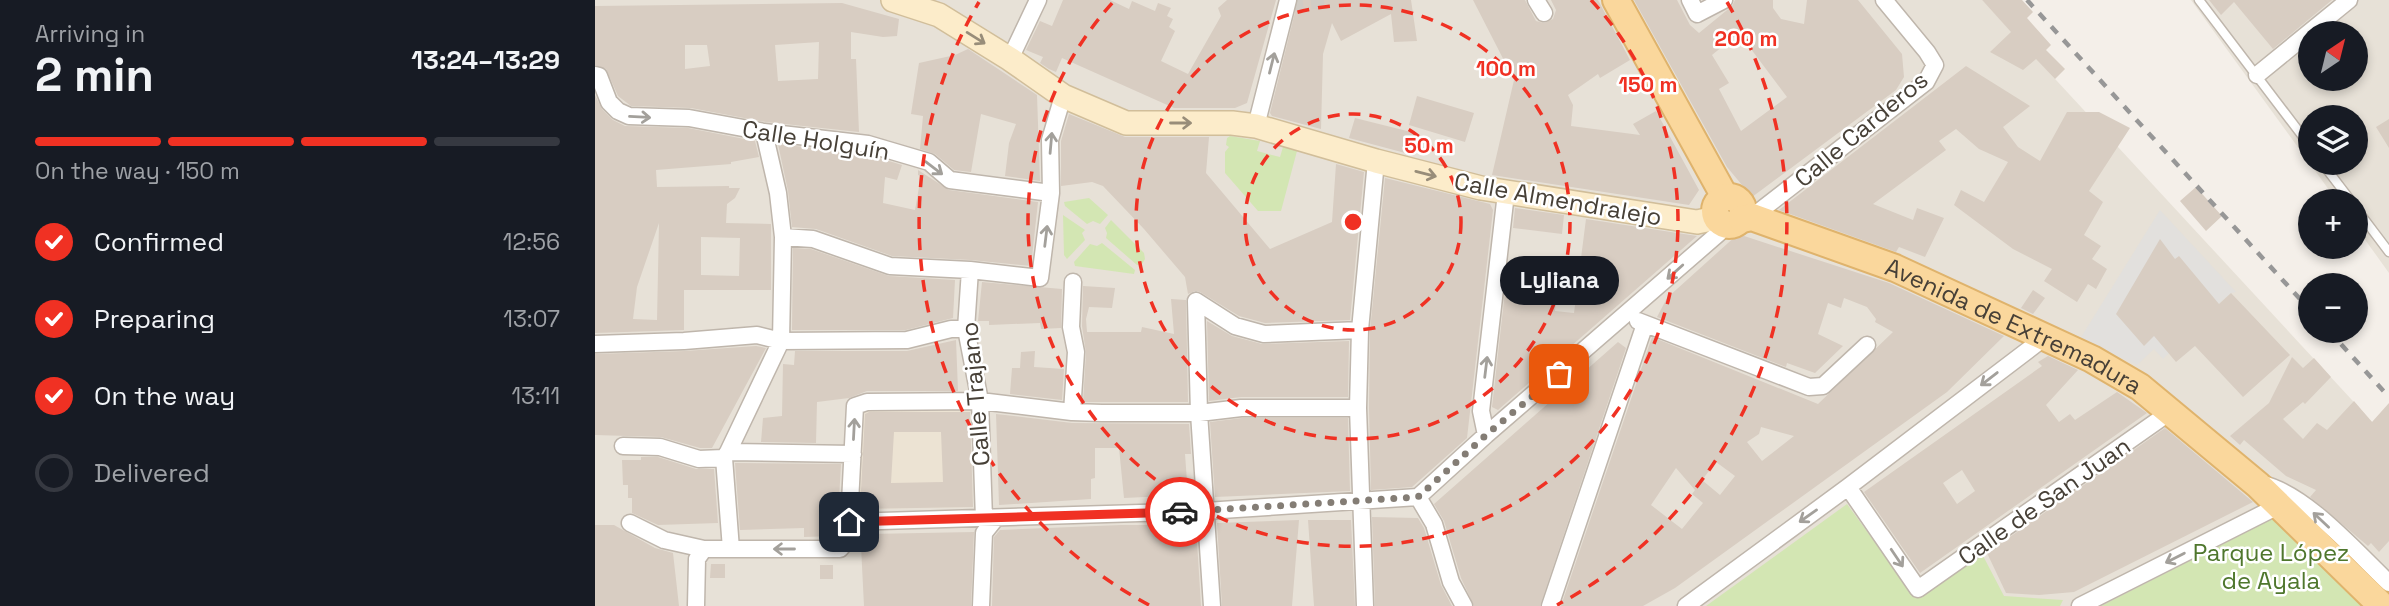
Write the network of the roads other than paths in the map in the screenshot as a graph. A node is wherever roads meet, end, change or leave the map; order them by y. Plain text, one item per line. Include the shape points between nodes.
1 (893, 0) edge
2 (1038, 0) edge
3 (1288, 0) edge
4 (1616, 0) edge
5 (1690, 0) edge
6 (1724, 0) edge
7 (1884, 0) edge
8 (2199, 0) edge
9 (2349, 0) edge
10 (939, 8) edge
11 (1010, 59) junction
12 (595, 75) edge
13 (2257, 75) junction
14 (1063, 96) junction
15 (1256, 126) junction
16 (2298, 130) edge
17 (764, 132) junction
18 (1376, 161) junction
19 (2331, 175) edge
20 (2342, 189) edge
21 (1051, 193) junction
22 (1506, 193) junction
23 (1732, 215) junction
24 (2368, 224) edge
25 (783, 237) junction
26 (2389, 252) edge
27 (970, 270) junction
28 (1073, 282) dead end
29 (1626, 316) junction
30 (1646, 324) junction
31 (966, 329) junction
32 (1360, 330) junction
33 (2044, 338) junction
34 (781, 341) junction
35 (595, 344) edge
36 (1867, 345) dead end
37 (980, 401) junction
38 (1358, 408) junction
39 (1072, 412) junction
40 (2171, 412) junction
41 (1199, 413) junction
42 (1486, 435) junction
43 (624, 446) dead end
44 (853, 454) junction
45 (726, 455) junction
46 (2258, 485) junction
47 (1848, 487) junction
48 (1418, 497) junction
49 (1360, 500) junction
50 (2280, 506) junction
51 (1206, 511) junction
52 (990, 519) junction
53 (849, 522) junction
54 (630, 523) dead end
55 (704, 549) junction
56 (730, 549) junction
57 (2379, 598) edge
58 (695, 606) edge
59 (981, 606) edge
60 (1212, 606) edge
61 (1365, 606) edge
62 (1464, 606) edge
63 (1551, 606) edge
64 (1686, 606) edge
65 (2080, 606) edge

1 - 10 main road, Calle Almendralejo
2 - 11 street
15 -> 3 street
4 - 23 main road
5 - 6 street via 1697,14
7 - 23 street, Calle Carderos via 1935,65 1926,82
8 - 13 lane
9 - 13 street
10 -> 11 main road, Calle Almendralejo
11 - 14 main road, Calle Almendralejo
12 -> 17 street, Calle Holguín via 609,102 629,116 689,118
13 - 16 lane
14 -> 15 main road, Calle Almendralejo via 1126,122
21 -> 14 street via 1050,140
15 - 18 main road, Calle Almendralejo
17 -> 21 street, Calle Holguín via 868,144 929,162 950,180
17 - 25 street
18 -> 22 main road, Calle Almendralejo
18 - 32 street
19 - 20 lane
27 -> 21 street via 1040,278
22 - 23 main road, Calle Almendralejo via 1697,222
42 -> 22 street via 1481,411
23 -> 29 street via 1719,233
23 - 33 main road, Avenida de Extremadura via 1895,268
24 - 26 lane
25 - 27 street via 813,239 890,266
25 - 34 street
27 - 31 street, Calle Trajano
28 - 39 street via 1071,327 1076,352
29 - 30 street
29 - 42 street
30 - 36 street via 1809,387 1823,386
30 - 63 street
31 - 34 street via 907,340
31 - 37 street, Calle Trajano
32 - 38 street
32 - 41 street via 1264,334 1235,326 1196,301
33 - 40 main road, Avenida de Extremadura via 2092,359
33 -> 47 street
34 - 35 street via 757,335
34 - 45 street
37 - 39 street
44 -> 37 street via 855,406 867,402
37 - 52 street, Calle Trajano
38 - 41 street via 1241,408
38 - 49 street
39 - 41 street
40 - 46 main road, Avenida de Extremadura
47 -> 40 street, Calle de San Juan via 1917,589
41 - 51 street
42 - 48 street
43 - 45 street via 660,447 699,459
44 - 45 street
44 - 53 street
45 - 56 street
46 - 50 main road, Avenida de Extremadura
57 -> 46 street, Avenida de Extremadura via 2300,500 2281,489
47 -> 64 street
48 - 49 street
48 - 62 street via 1434,524 1451,582
49 - 51 street
49 - 61 street
50 - 57 main road, Avenida de Extremadura
50 -> 65 street
51 - 52 street
51 - 60 street
52 - 53 street
52 - 59 street via 984,533
53 -> 56 street via 848,540 840,549
54 - 55 street via 664,540
55 - 56 street
55 - 58 street via 697,559

